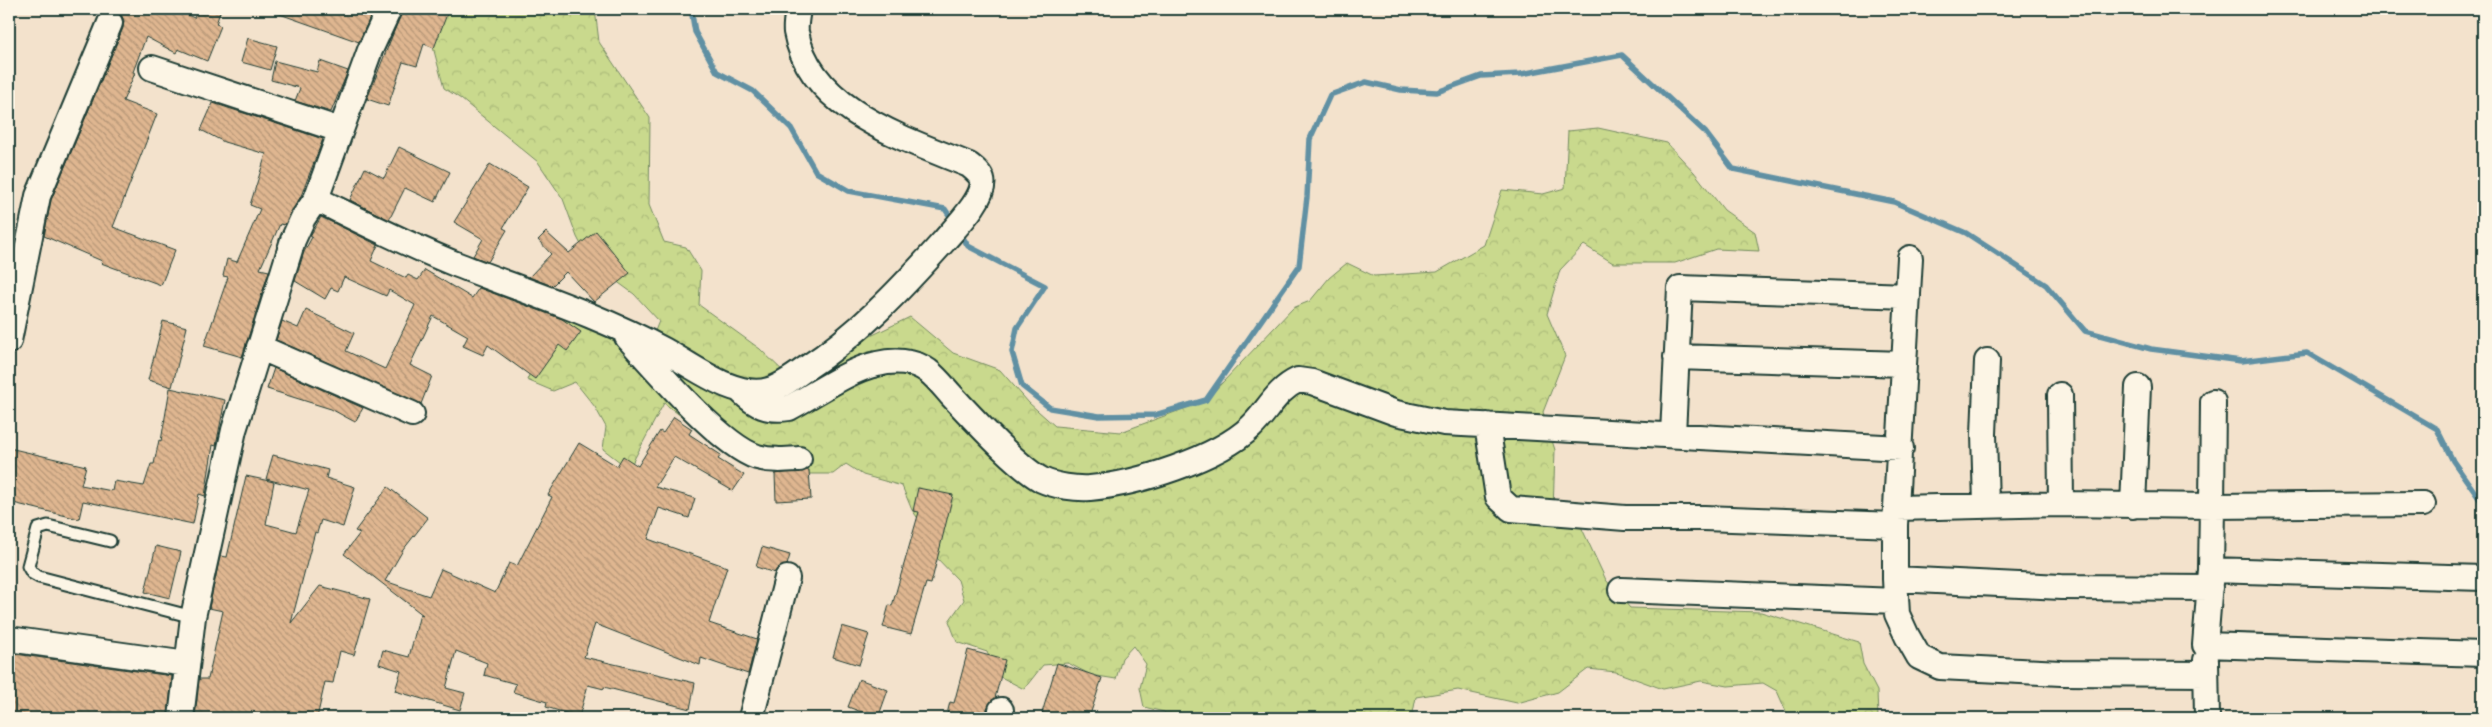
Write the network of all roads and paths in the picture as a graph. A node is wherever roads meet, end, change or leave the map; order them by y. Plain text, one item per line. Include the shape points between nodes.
1 (388, 9) edge
2 (798, 9) edge
3 (110, 23) dead end
4 (152, 68) dead end
5 (340, 130) junction
6 (316, 199) junction
7 (1910, 258) dead end
8 (1908, 296) junction
9 (620, 329) junction
10 (9, 341) edge
11 (259, 347) junction
12 (1676, 357) junction
13 (1987, 361) dead end
14 (1904, 364) junction
15 (2138, 387) dead end
16 (741, 391) junction
17 (2060, 395) dead end
18 (2213, 402) dead end
19 (412, 414) dead end
20 (1486, 425) junction
21 (1673, 434) junction
22 (1901, 448) junction
23 (799, 459) dead end
24 (2061, 504) junction
25 (2423, 504) dead end
26 (1986, 505) junction
27 (2133, 506) junction
28 (2212, 506) junction
29 (1896, 516) junction
30 (110, 541) dead end
31 (788, 578) dead end
32 (2483, 578) edge
33 (2210, 579) junction
34 (1621, 590) dead end
35 (1896, 590) junction
36 (193, 617) junction
37 (9, 638) edge
38 (2205, 646) junction
39 (2483, 654) edge
40 (187, 664) junction
41 (2206, 674) junction
42 (181, 718) edge
43 (750, 718) edge
44 (2208, 718) edge

1 - 5 street
2 - 16 street via 796,30 802,49 808,63 833,95 869,122 969,164 978,172 983,186 968,212 944,241 869,320 821,359 783,384 768,390
3 - 10 street via 38,196
4 - 5 street
5 - 6 street
6 - 9 street via 417,248
6 - 11 street via 293,240
7 - 8 street
8 - 12 street via 1680,288
8 - 14 street
9 - 16 street
9 - 23 street via 683,398 728,440 755,456 776,461
11 - 19 street
11 - 36 street via 234,430
12 - 14 street
12 - 21 street
13 - 26 street
14 - 22 street
15 - 27 street
16 - 20 street via 758,406 789,408 857,371 877,363 904,361 927,370 1023,466 1042,480 1088,488 1117,484 1220,450 1252,426 1277,395 1298,380 1312,382 1396,413 1444,423
17 - 24 street
18 - 28 street
20 - 21 street
20 - 29 street via 1498,497 1510,509 1625,518
21 - 22 street
22 - 29 street
24 - 26 street
24 - 27 street
25 - 28 street
26 - 29 street
27 - 28 street
28 - 33 street
29 - 35 street
30 - 36 lane via 43,527 38,529 28,566 39,577
31 - 43 street
32 - 33 street
33 - 35 street via 2061,587
33 - 38 street
34 - 35 street
35 - 41 street via 1897,614 1919,657 1940,667 2061,673
36 - 40 street
37 - 40 street
38 - 39 street
38 - 41 street
40 - 42 street
41 - 44 street

